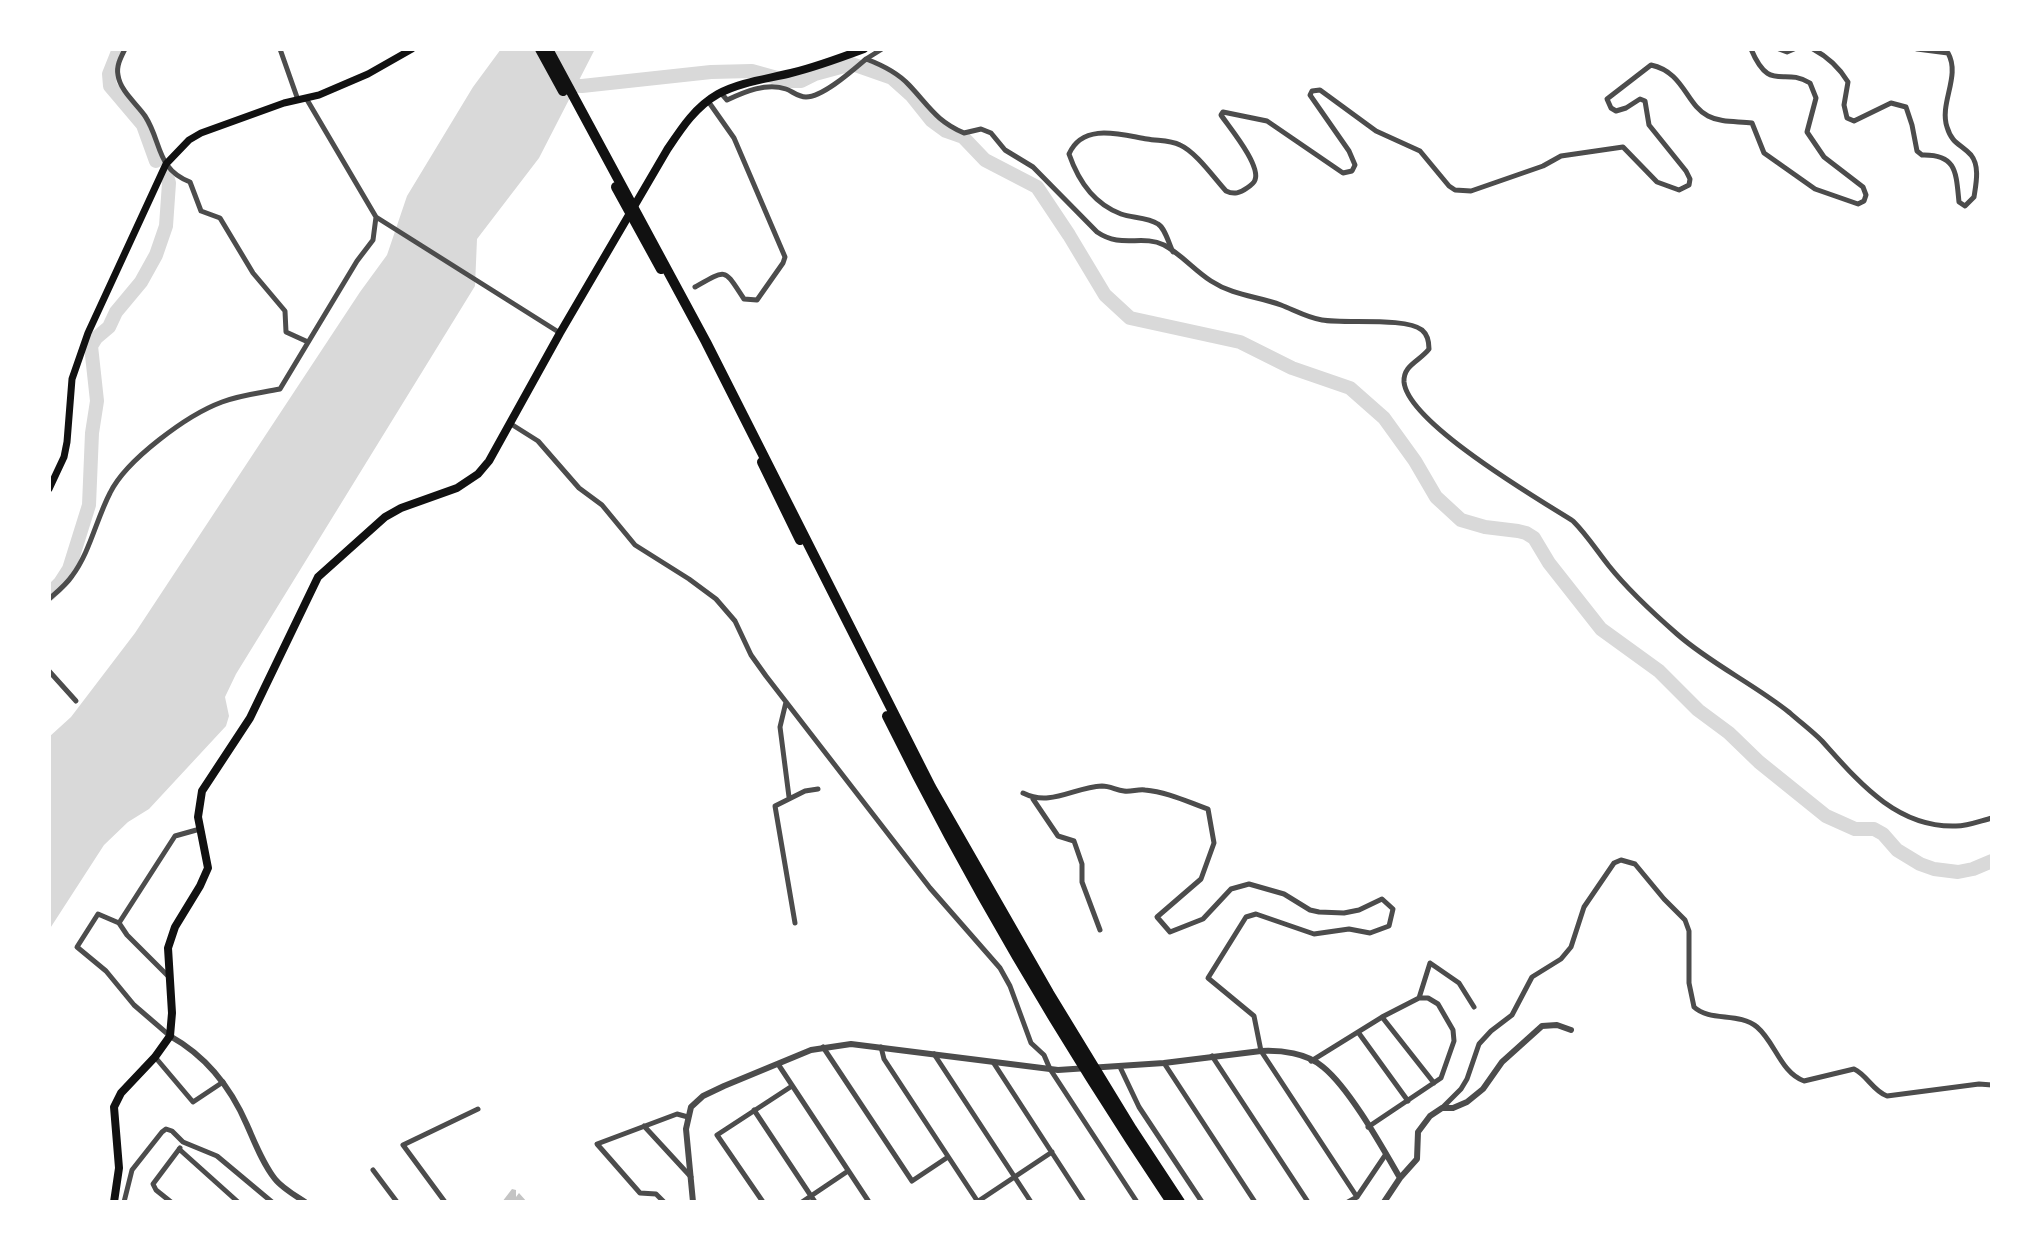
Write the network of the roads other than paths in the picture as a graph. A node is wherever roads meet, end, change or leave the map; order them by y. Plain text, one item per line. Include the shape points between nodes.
1 (125, 49) edge
2 (280, 49) edge
3 (412, 49) edge
4 (540, 49) edge
5 (548, 49) edge
6 (864, 49) edge
7 (882, 49) edge
8 (1751, 49) edge
9 (1779, 49) edge
10 (1794, 49) edge
11 (1813, 49) edge
12 (1917, 49) edge
13 (865, 60) junction
14 (721, 93) junction
15 (302, 99) junction
16 (709, 101) junction
17 (166, 164) junction
18 (379, 218) junction
19 (1173, 252) junction
20 (695, 286) dead end
21 (560, 333) junction
22 (308, 342) junction
23 (704, 343) junction
24 (511, 424) junction
25 (49, 489) edge
26 (49, 599) edge
27 (49, 671) edge
28 (76, 701) dead end
29 (786, 702) junction
30 (818, 789) dead end
31 (1023, 793) dead end
32 (789, 797) junction
33 (1033, 799) junction
34 (1992, 818) edge
35 (200, 829) junction
36 (119, 923) junction
37 (795, 923) dead end
38 (1100, 930) dead end
39 (169, 976) junction
40 (1419, 998) junction
41 (1474, 1007) dead end
42 (1382, 1017) junction
43 (1571, 1030) dead end
44 (1358, 1032) junction
45 (170, 1036) junction
46 (823, 1047) junction
47 (881, 1047) junction
48 (1261, 1051) junction
49 (934, 1054) junction
50 (1212, 1056) junction
51 (155, 1057) junction
52 (1311, 1061) junction
53 (993, 1062) junction
54 (1164, 1063) junction
55 (778, 1064) junction
56 (1120, 1067) junction
57 (1054, 1070) junction
58 (223, 1082) junction
59 (1434, 1083) junction
60 (1992, 1085) edge
61 (792, 1086) junction
62 (1408, 1101) junction
63 (1442, 1108) junction
64 (478, 1109) dead end
65 (754, 1110) junction
66 (688, 1117) junction
67 (644, 1126) junction
68 (1368, 1127) junction
69 (183, 1142) junction
70 (179, 1149) junction
71 (1052, 1153) junction
72 (1385, 1154) junction
73 (948, 1157) junction
74 (373, 1170) dead end
75 (848, 1171) junction
76 (691, 1177) junction
77 (1015, 1177) junction
78 (1400, 1178) junction
79 (1357, 1196) junction
80 (813, 1199) edge
81 (114, 1202) edge
82 (124, 1202) edge
83 (171, 1202) edge
84 (238, 1202) edge
85 (272, 1202) edge
86 (305, 1202) edge
87 (397, 1202) edge
88 (445, 1202) edge
89 (664, 1202) edge
90 (693, 1202) edge
91 (763, 1202) edge
92 (802, 1202) edge
93 (869, 1202) edge
94 (977, 1202) edge
95 (1031, 1202) edge
96 (1084, 1202) edge
97 (1137, 1202) edge
98 (1171, 1202) edge
99 (1180, 1202) edge
100 (1202, 1202) edge
101 (1255, 1202) edge
102 (1308, 1202) edge
103 (1348, 1202) edge
104 (1384, 1202) edge

1 - 17 street via 118,66 119,80 146,117
2 - 15 street
3 - 15 main road via 368,74
4 - 23 highway
5 - 23 highway
6 - 14 main road
7 - 13 street
8 - 19 street via 1756,62 1776,78 1797,76 1810,83 1816,98 1807,132 1824,157 1863,187 1864,201 1858,204 1799,179 1764,153 1752,123 1705,115 1679,82 1651,65 1607,99 1616,111 1640,99 1645,101 1649,125 1690,179 1689,185 1679,190 1657,182 1623,147 1561,156 1471,191 1455,190 1420,151 1377,131 1320,90 1310,95 1349,151 1355,165 1352,172 1343,173 1267,121 1223,112 1256,173 1252,184 1232,194 1180,145 1118,132 1093,135 1075,144 1069,154 1089,191 1101,204 1121,214 1161,226
9 - 10 street
11 - 12 street via 1842,71 1848,82 1847,118 1854,121 1891,103 1906,107 1917,151 1937,155 1952,166 1959,202 1965,206 1974,197 1976,170 1972,156 1953,142 1946,125 1952,60 1948,53
13 - 14 street via 829,87 804,98 777,87 727,100
13 - 19 street via 901,78 942,122 964,133 991,133 1005,150 1034,167 1108,240 1156,242
14 - 16 main road
15 - 17 main road via 201,133
15 - 18 street
16 - 20 street via 734,138 785,257 757,300 744,299 723,273
16 - 21 main road via 674,139
17 - 22 street via 177,177 190,182 201,211 220,218 253,272 285,311 286,332
17 - 25 main road via 77,362 66,449
18 - 21 street
18 - 22 street via 373,240
19 - 34 street via 1238,295 1319,320 1384,321 1424,331 1429,349 1406,370 1404,382 1411,398 1450,440 1573,521 1610,568 1680,638 1786,710 1821,740 1851,776 1892,808 1941,825
21 - 24 main road
22 - 26 street via 279,388 206,409 122,473 80,564
23 - 98 highway via 931,801 1006,937
23 - 99 highway via 931,787 1083,1050
24 - 29 street via 538,441 635,545 716,599
24 - 35 main road via 478,474 457,488 385,517 318,577 250,718 202,791
27 - 28 street
29 - 32 street via 780,723
29 - 57 street via 930,888 1000,968 1031,1043
30 - 32 street
31 - 33 street
32 - 37 street via 775,806
33 - 38 street via 1058,836 1074,841 1082,882
33 - 48 street via 1106,786 1163,794 1208,809 1214,843 1201,879 1157,917 1170,932 1203,919 1231,889 1249,884 1284,894 1319,912 1345,913 1381,899 1393,909 1389,926 1370,933 1349,929 1314,934 1256,914 1246,917 1208,978 1254,1016
35 - 36 street via 175,836
35 - 39 main road via 208,868 171,936
36 - 39 street
36 - 45 street via 98,914 77,947
39 - 45 main road
40 - 41 street via 1430,963 1459,983
40 - 42 street
40 - 59 street via 1437,1004 1453,1030 1454,1041 1441,1078
42 - 44 street
42 - 59 street
43 - 63 street via 1542,1026 1502,1062 1483,1089 1467,1102
44 - 52 street
44 - 62 street
45 - 51 main road
45 - 58 street via 192,1050
46 - 47 street
46 - 55 street
46 - 73 street via 912,1181
47 - 49 street
47 - 73 street via 884,1059
48 - 50 street
48 - 52 street via 1277,1050
48 - 79 street
49 - 53 street
49 - 77 street
50 - 54 street
50 - 102 street
51 - 58 street via 193,1102
51 - 81 main road via 114,1107 119,1168
52 - 68 street via 1322,1066
53 - 57 street
53 - 71 street
54 - 56 street
54 - 101 street
55 - 61 street
55 - 66 street via 703,1096
56 - 57 street
56 - 100 street via 1139,1107
57 - 97 street
58 - 86 street via 275,1179
59 - 62 street
60 - 63 street via 1887,1096 1854,1069 1799,1080 1754,1025 1694,1007 1685,920 1635,864 1621,860 1614,863 1584,907 1566,954 1532,977 1512,1015 1479,1044 1467,1079
61 - 65 street
61 - 75 street
62 - 68 street
63 - 78 street via 1421,1127 1418,1159
64 - 88 street via 403,1145
65 - 80 street
65 - 91 street via 717,1135
66 - 67 street via 677,1114
66 - 76 street
67 - 76 street
67 - 89 street via 597,1144 640,1192 656,1194
68 - 72 street
69 - 70 street
69 - 82 street via 172,1131 162,1132 132,1170
69 - 85 street via 217,1156
70 - 83 street via 153,1184
70 - 84 street
71 - 77 street
71 - 96 street
72 - 78 street
72 - 79 street
73 - 94 street
74 - 87 street
75 - 80 street
75 - 93 street
76 - 90 street
77 - 94 street
77 - 95 street
78 - 104 street
79 - 103 street
80 - 92 street

